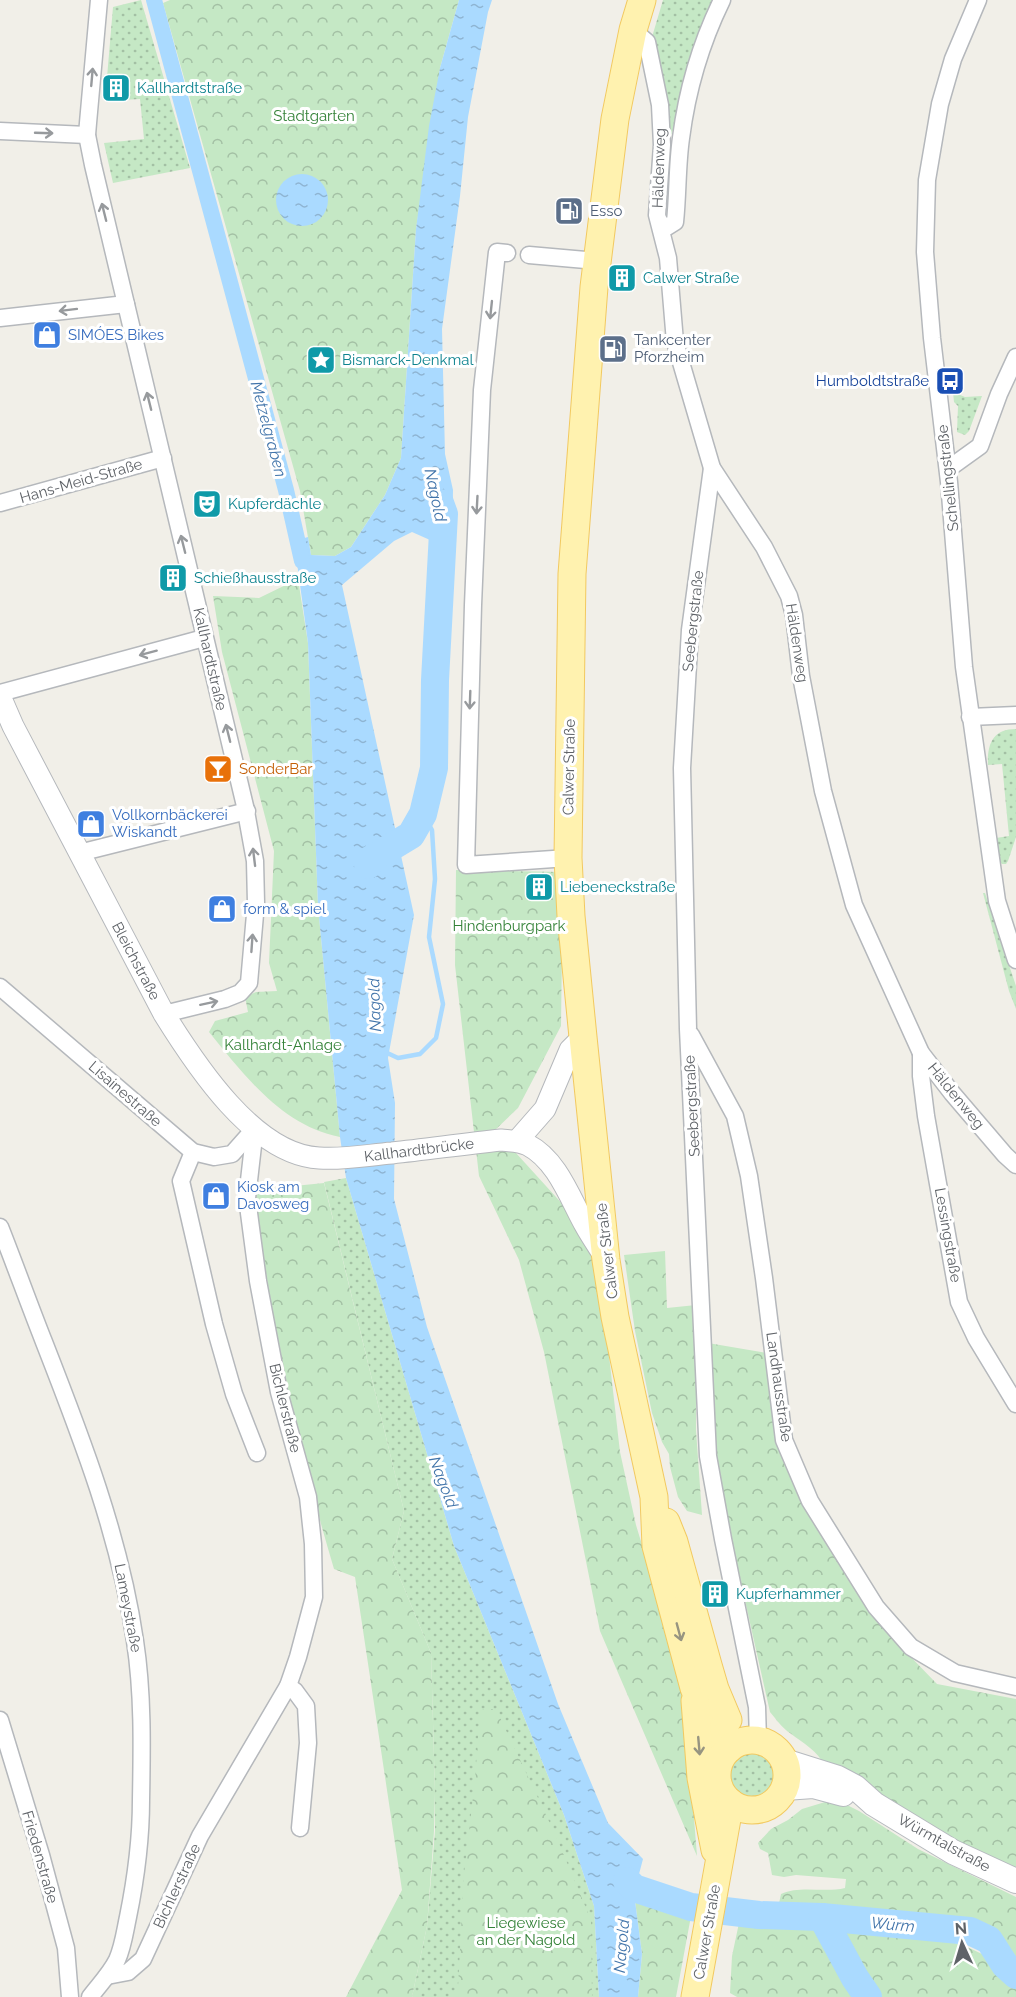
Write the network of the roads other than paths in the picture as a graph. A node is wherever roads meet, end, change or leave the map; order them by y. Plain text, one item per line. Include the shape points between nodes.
1 (99, 0) edge
2 (642, 0) edge
3 (722, 0) edge
4 (978, 0) edge
5 (633, 30) junction
6 (0, 131) edge
7 (87, 135) junction
8 (660, 222) junction
9 (502, 252) dead end
10 (529, 255) dead end
11 (597, 261) junction
12 (126, 304) junction
13 (0, 318) edge
14 (1016, 357) edge
15 (163, 458) junction
16 (712, 468) junction
17 (948, 469) junction
18 (0, 503) edge
19 (204, 638) junction
20 (0, 694) edge
21 (1016, 715) edge
22 (970, 717) junction
23 (247, 811) junction
24 (79, 853) junction
25 (568, 858) junction
26 (1016, 960) edge
27 (0, 987) edge
28 (164, 1014) junction
29 (688, 1029) junction
30 (583, 1037) junction
31 (921, 1053) junction
32 (255, 1128) junction
33 (509, 1141) junction
34 (193, 1152) junction
35 (338, 1158) joint
36 (1016, 1165) edge
37 (0, 1227) edge
38 (606, 1260) junction
39 (1016, 1404) edge
40 (257, 1453) dead end
41 (654, 1497) junction
42 (288, 1686) junction
43 (1016, 1687) edge
44 (694, 1688) junction
45 (0, 1720) edge
46 (742, 1744) junction
47 (784, 1761) junction
48 (785, 1788) junction
49 (874, 1804) junction
50 (739, 1806) junction
51 (300, 1828) dead end
52 (718, 1872) junction
53 (1016, 1881) edge
54 (107, 1976) junction
55 (69, 1997) edge
56 (90, 1997) edge
57 (695, 1997) edge

7 -> 1 street, Kallhardtstraße
2 - 5 main road, Calwer Straße
3 - 8 street via 688,99 675,222 667,227
4 - 17 street, Schellingstraße via 943,93 926,198 926,273
5 - 8 street, Häldenweg via 647,42 660,105
5 - 11 main road, Calwer Straße via 615,119
6 -> 7 street
12 -> 7 street, Kallhardtstraße
8 - 16 street, Häldenweg via 668,258 675,342
9 -> 25 street via 482,390 466,866
10 - 11 street
11 - 25 main road, Calwer Straße via 572,574
12 -> 13 street
15 -> 12 street, Kallhardtstraße
14 - 17 street via 980,446
15 - 18 street, Hans-Meid-Straße
19 -> 15 street, Kallhardtstraße
16 - 29 street, Seebergstraße via 690,630 682,768
16 - 31 street, Häldenweg via 764,547 789,596 823,791 854,905
17 - 22 street, Schellingstraße
19 -> 20 street
23 -> 19 street, Kallhardtstraße
20 - 24 street, Bleichstraße
21 - 22 street
22 - 26 street, Schellingstraße via 997,901
23 - 24 street
28 -> 23 street, Kallhardtstraße via 225,999 240,993 249,983 256,903 255,861
24 - 28 street, Bleichstraße
25 - 30 main road, Calwer Straße
27 - 34 street, Lisainestraße
28 - 32 street, Bleichstraße via 209,1082
29 - 43 street, Landhausstraße via 735,1116 764,1278 784,1440 810,1501 876,1607 911,1647 955,1673
29 - 46 street, Seebergstraße via 708,1456 755,1696
30 - 33 street via 570,1050 545,1108
30 - 38 main road, Calwer Straße
31 - 36 street, Häldenweg
31 - 39 street, Lessingstraße via 926,1116 959,1302
32 - 34 street via 232,1154 214,1157
32 - 35 street, Bleichstraße via 288,1150 318,1158
32 - 42 street, Bichlerstraße via 247,1198 258,1281 279,1392 308,1497 313,1544 314,1597
33 - 35 street, Kallhardtbrücke
33 - 38 street via 528,1145 551,1166
34 - 40 street via 181,1181 214,1324 234,1394
37 - 54 street, Lameystraße via 104,1508 135,1642 142,1760 141,1838 124,1940
38 - 41 main road, Calwer Straße
41 -> 44 main road, Calwer Straße via 656,1546
41 - 46 main road, Calwer Straße via 674,1542 715,1689
42 - 51 street via 306,1706 308,1743
42 - 54 street, Bichlerstraße via 195,1845 143,1959 128,1972
44 - 46 main road, Calwer Straße via 719,1737
44 -> 52 main road via 701,1778
45 - 55 street, Friedenstraße via 66,1948
46 - 47 main road via 774,1748
46 - 50 main road via 721,1759 717,1770 722,1793
47 - 48 main road
47 - 49 main road, Würmtalstraße via 838,1778
48 - 49 main road, Würmtalstraße via 813,1786
48 - 50 main road via 770,1805 759,1809
49 - 53 main road, Würmtalstraße via 953,1852
50 - 52 main road, Calwer Straße
52 - 57 main road, Calwer Straße
54 - 56 street, Lameystraße

